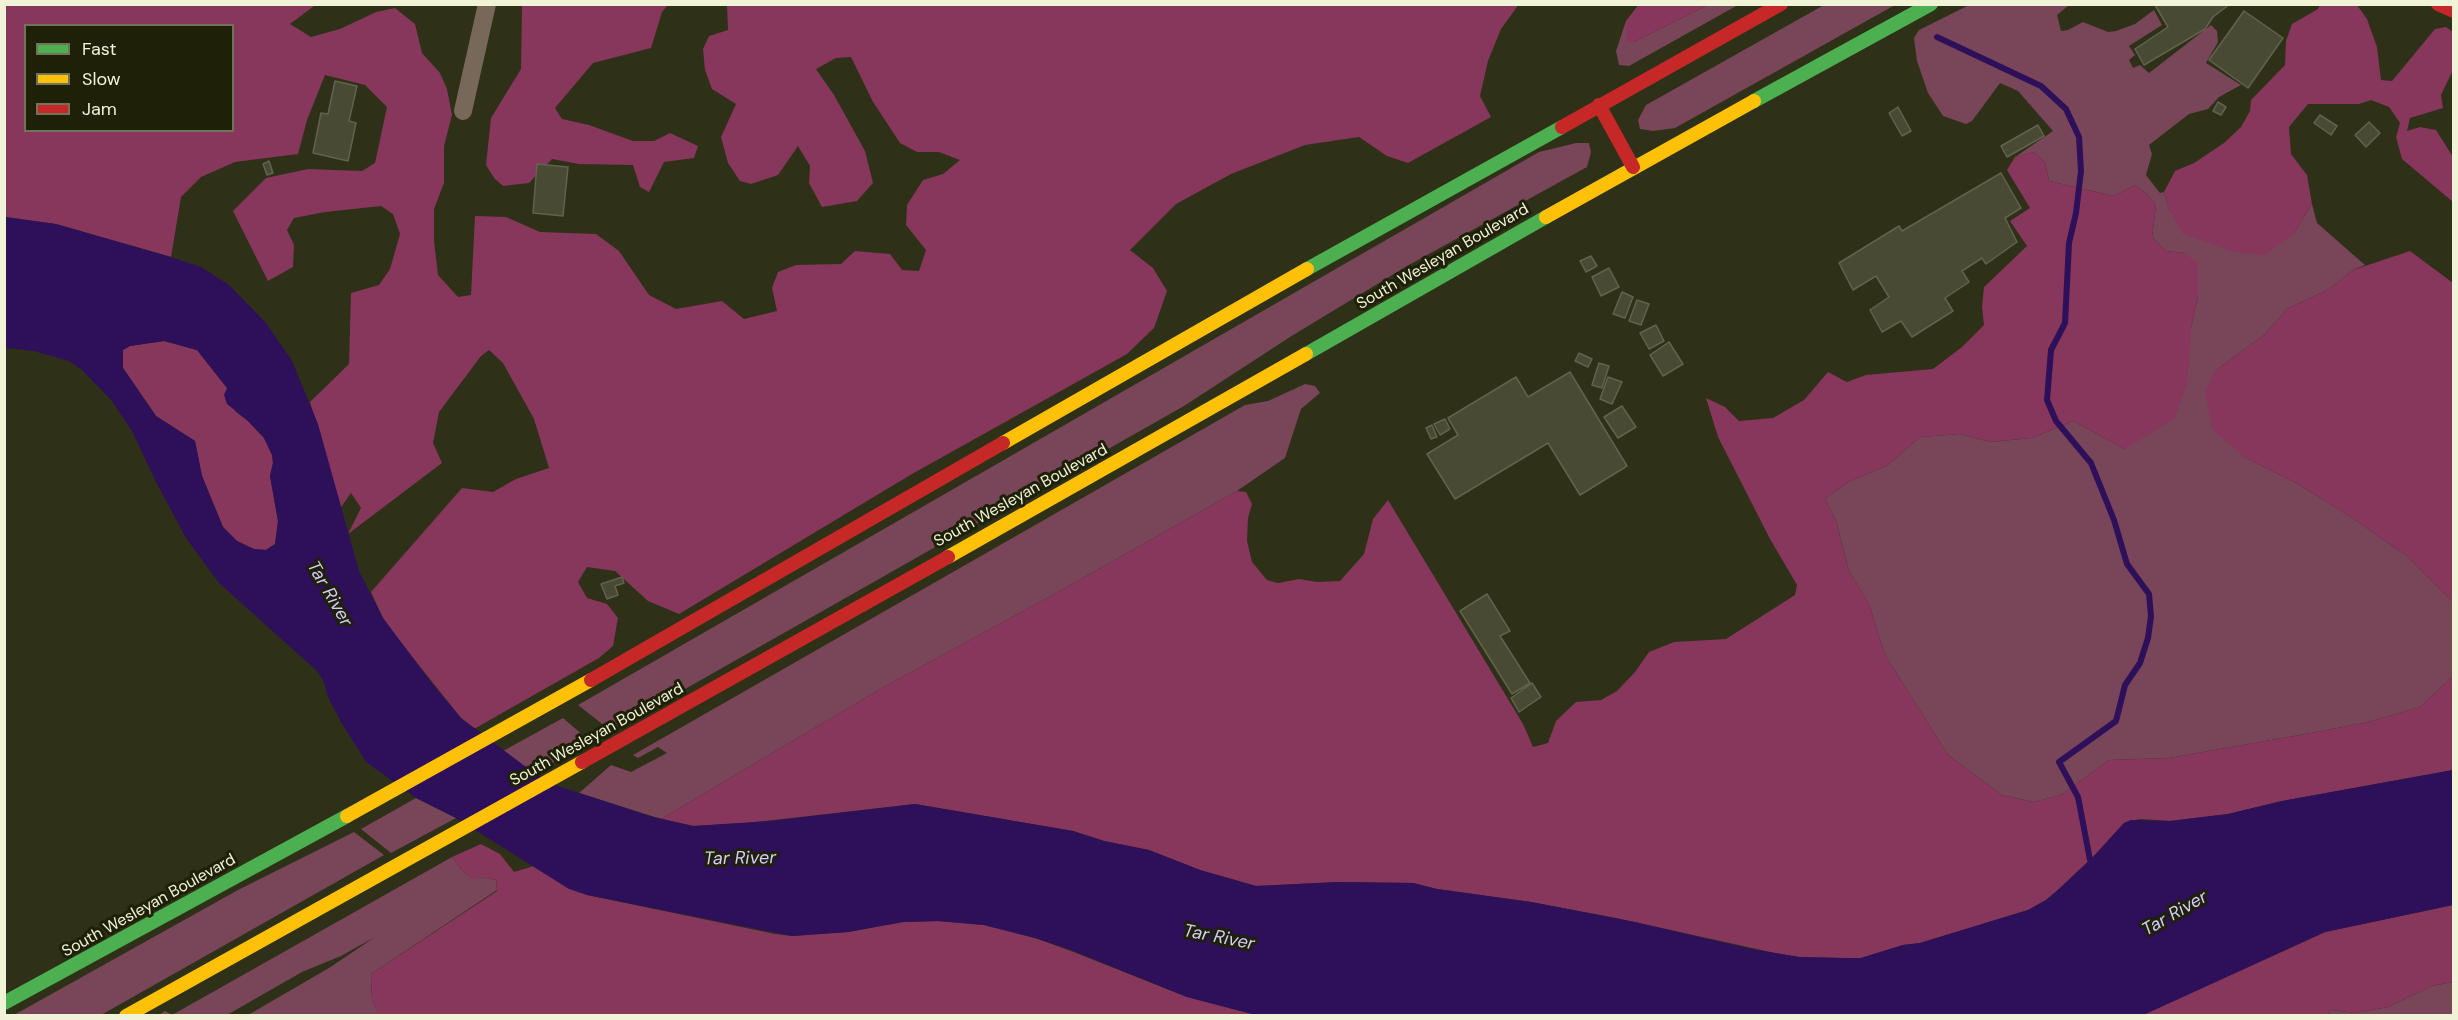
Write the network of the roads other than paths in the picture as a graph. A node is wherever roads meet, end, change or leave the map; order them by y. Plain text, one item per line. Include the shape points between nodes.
1 (487, 4) edge
2 (1781, 4) edge
3 (1931, 4) edge
4 (2438, 4) edge
5 (2454, 11) edge
6 (1599, 105) junction
7 (463, 111) dead end
8 (1633, 167) junction
9 (4, 1003) edge
10 (126, 1016) edge

1 - 7 street
2 - 6 main road, South Wesleyan Boulevard
3 - 8 main road, South Wesleyan Boulevard
4 - 5 main road
6 - 8 main road
6 - 9 main road, South Wesleyan Boulevard via 561,697
8 - 10 main road, South Wesleyan Boulevard via 1263,379

